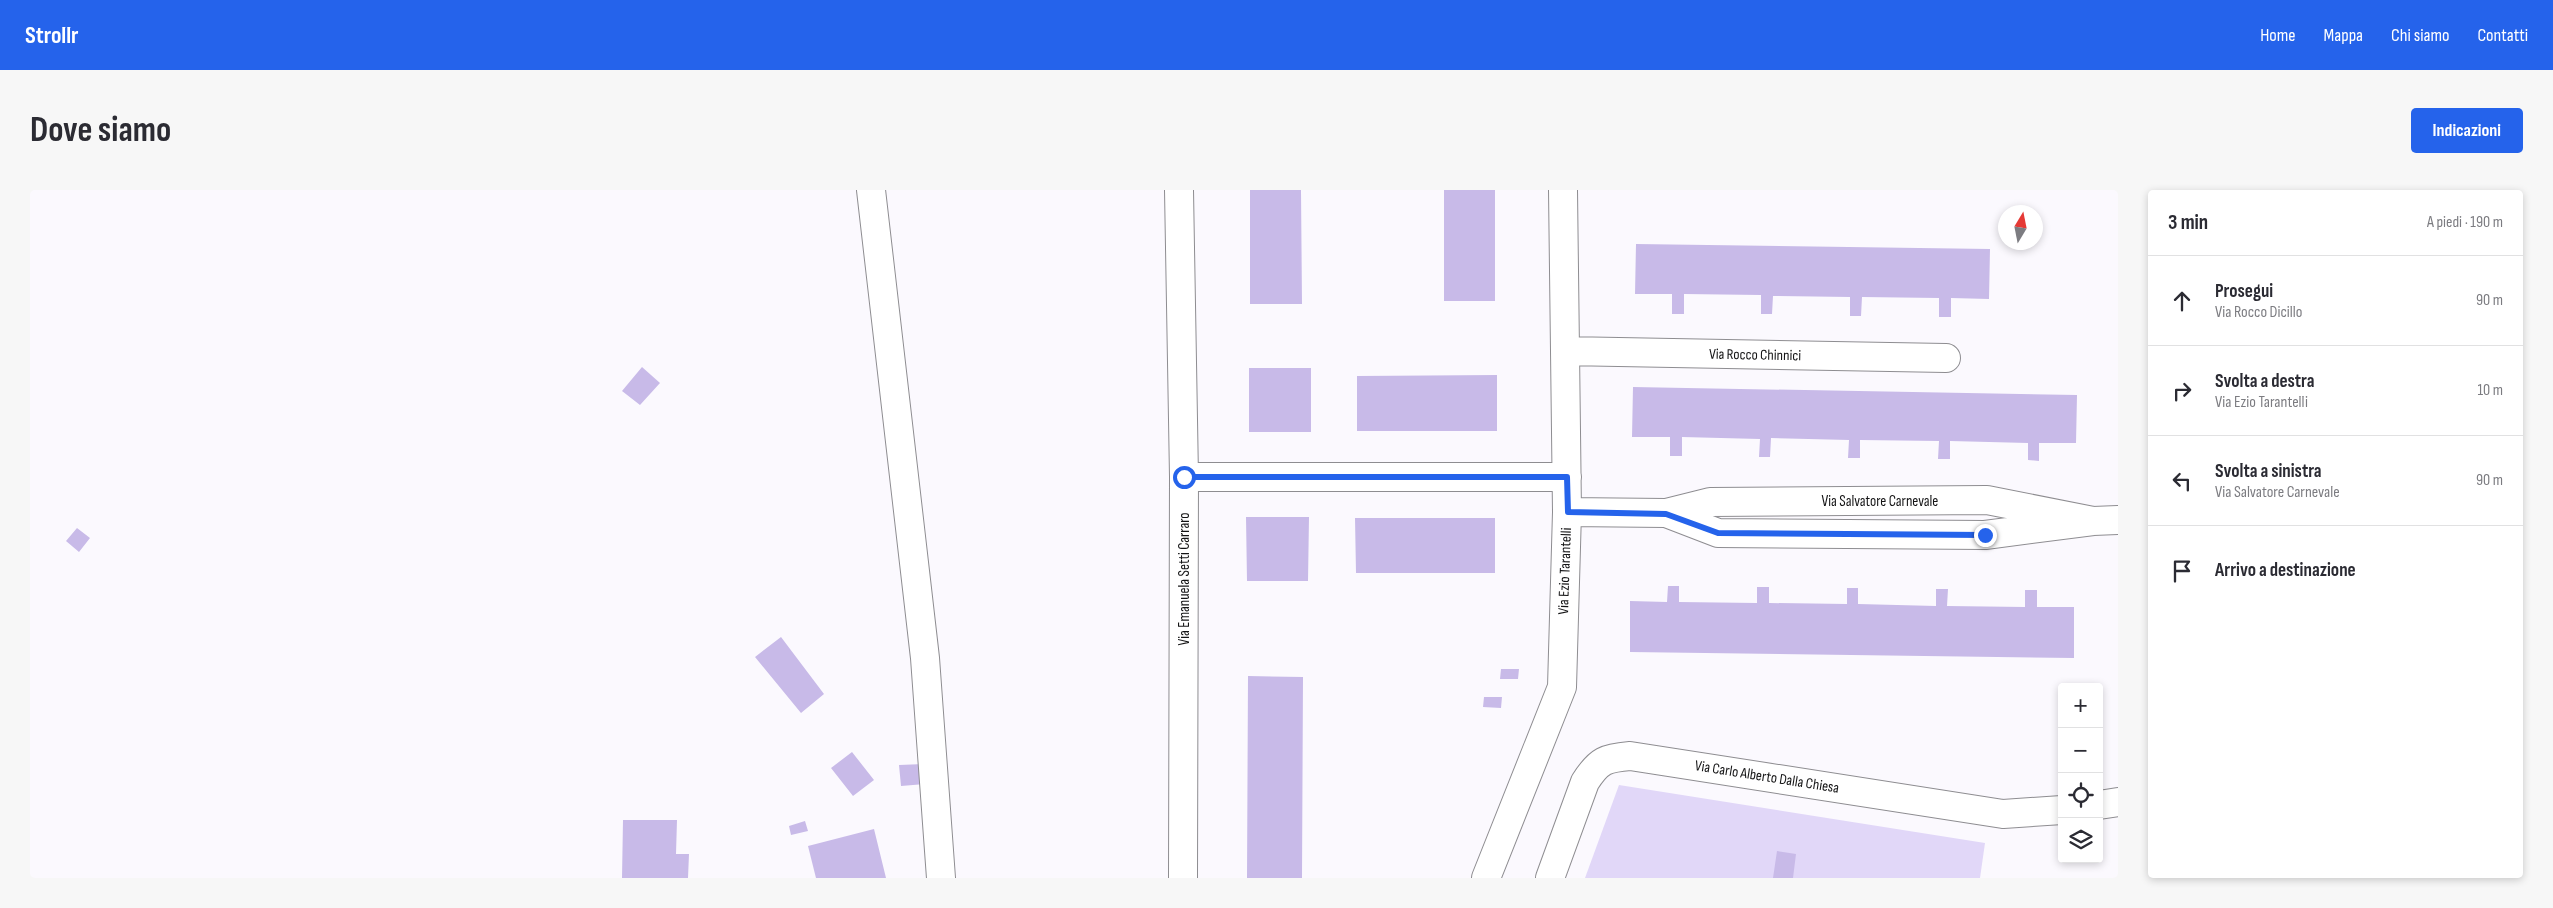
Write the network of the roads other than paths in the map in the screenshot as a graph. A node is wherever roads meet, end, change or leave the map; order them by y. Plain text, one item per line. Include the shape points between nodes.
1 (871, 190) edge
2 (1179, 190) edge
3 (1563, 190) edge
4 (1565, 351) junction
5 (1946, 358) dead end
6 (1184, 477) junction
7 (1567, 477) junction
8 (1568, 512) junction
9 (2106, 520) edge
10 (2118, 802) edge
11 (2103, 804) edge
12 (2058, 810) edge
13 (941, 878) edge
14 (1183, 878) edge
15 (1486, 878) edge
16 (1550, 878) edge

1 - 13 street via 925,658
2 - 6 street, Via Emanuela Setti Carraro
3 - 4 street, Via Ezio Tarantelli
4 - 5 street, Via Rocco Chinnici
4 - 7 street, Via Ezio Tarantelli
6 - 7 street
6 - 14 street, Via Emanuela Setti Carraro
7 - 8 street, Via Ezio Tarantelli
8 - 9 street, Via Salvatore Carnevale via 1666,514 1710,502 1986,500
8 - 15 street, Via Ezio Tarantelli via 1562,687
10 - 11 street
12 - 16 street, Via Carlo Alberto Dalla Chiesa via 2003,814 1630,756 1609,757 1594,768 1586,782

